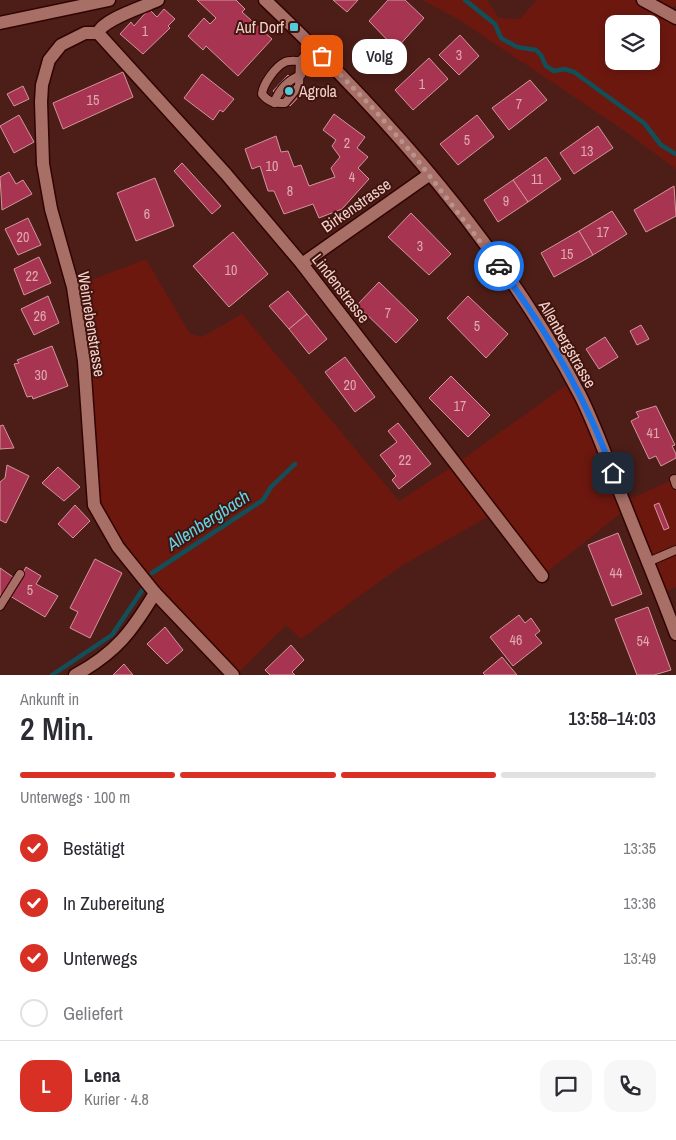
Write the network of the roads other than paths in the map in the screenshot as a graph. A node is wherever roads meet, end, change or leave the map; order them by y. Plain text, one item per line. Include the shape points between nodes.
1 (109, 0) edge
2 (158, 0) edge
3 (265, 0) edge
4 (643, 0) edge
5 (676, 18) edge
6 (0, 23) edge
7 (98, 33) junction
8 (313, 46) junction
9 (300, 61) junction
10 (430, 174) junction
11 (302, 264) junction
12 (676, 550) edge
13 (648, 562) junction
14 (20, 574) dead end
15 (542, 576) dead end
16 (155, 593) junction
17 (0, 606) edge
18 (676, 634) edge
19 (75, 675) edge
20 (233, 675) edge

1 - 6 street
2 - 7 street, Weinrebenstrasse via 110,21
3 - 8 street, Allenbergstrasse
4 - 5 street
7 - 11 street, Lindenstrasse via 226,174
7 - 16 street, Weinrebenstrasse via 85,33 61,45 49,60 42,85 42,164 73,287 84,366 94,505 118,547
8 - 9 lane
8 - 10 street, Allenbergstrasse
9 - 9 lane via 287,61 280,65 262,87 262,94 274,103 285,102 299,86
10 - 11 street, Birkenstrasse
10 - 13 street, Allenbergstrasse via 525,301 580,395 603,444
11 - 15 street, Lindenstrasse
12 - 13 lane
13 - 18 street, Allenbergstrasse
14 - 17 lane
16 - 19 street via 132,630 97,663
16 - 20 street, Weinrebenstrasse

